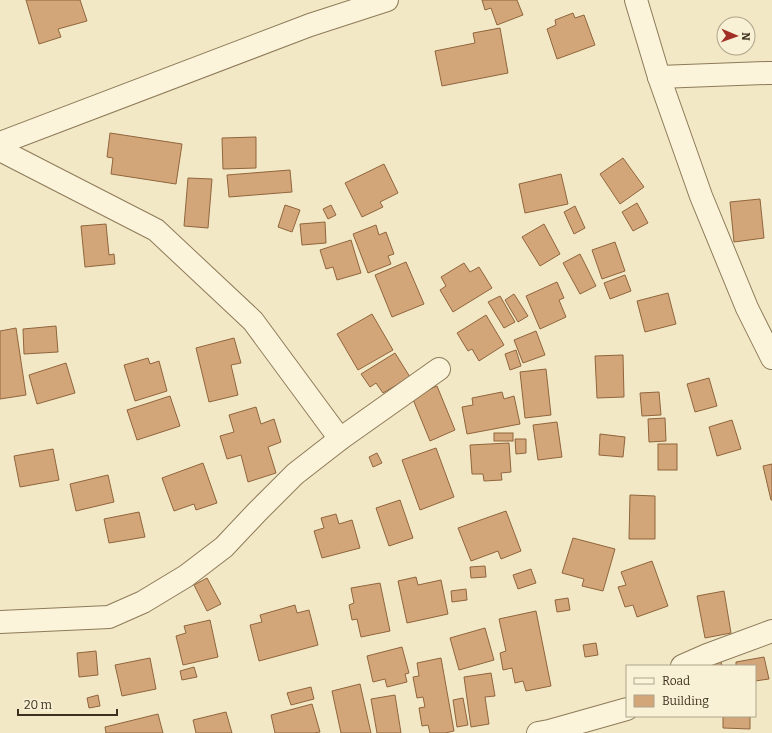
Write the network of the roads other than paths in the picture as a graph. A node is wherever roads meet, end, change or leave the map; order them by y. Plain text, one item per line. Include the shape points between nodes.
1 (387, 0) edge
2 (636, 0) edge
3 (364, 4) edge
4 (772, 72) edge
5 (659, 77) junction
6 (0, 143) edge
7 (0, 150) edge
8 (772, 358) edge
9 (439, 369) dead end
10 (340, 439) junction
11 (0, 622) edge
12 (772, 631) edge
13 (684, 665) edge
14 (626, 709) edge
15 (538, 733) edge

1 - 3 street
2 - 5 street
3 - 6 street
4 - 5 street
5 - 8 street via 701,196 747,308
7 - 10 street via 156,230 253,320
9 - 10 street
10 - 11 street via 295,474 224,547 186,576 143,602 109,617
12 - 13 street
14 - 15 street

